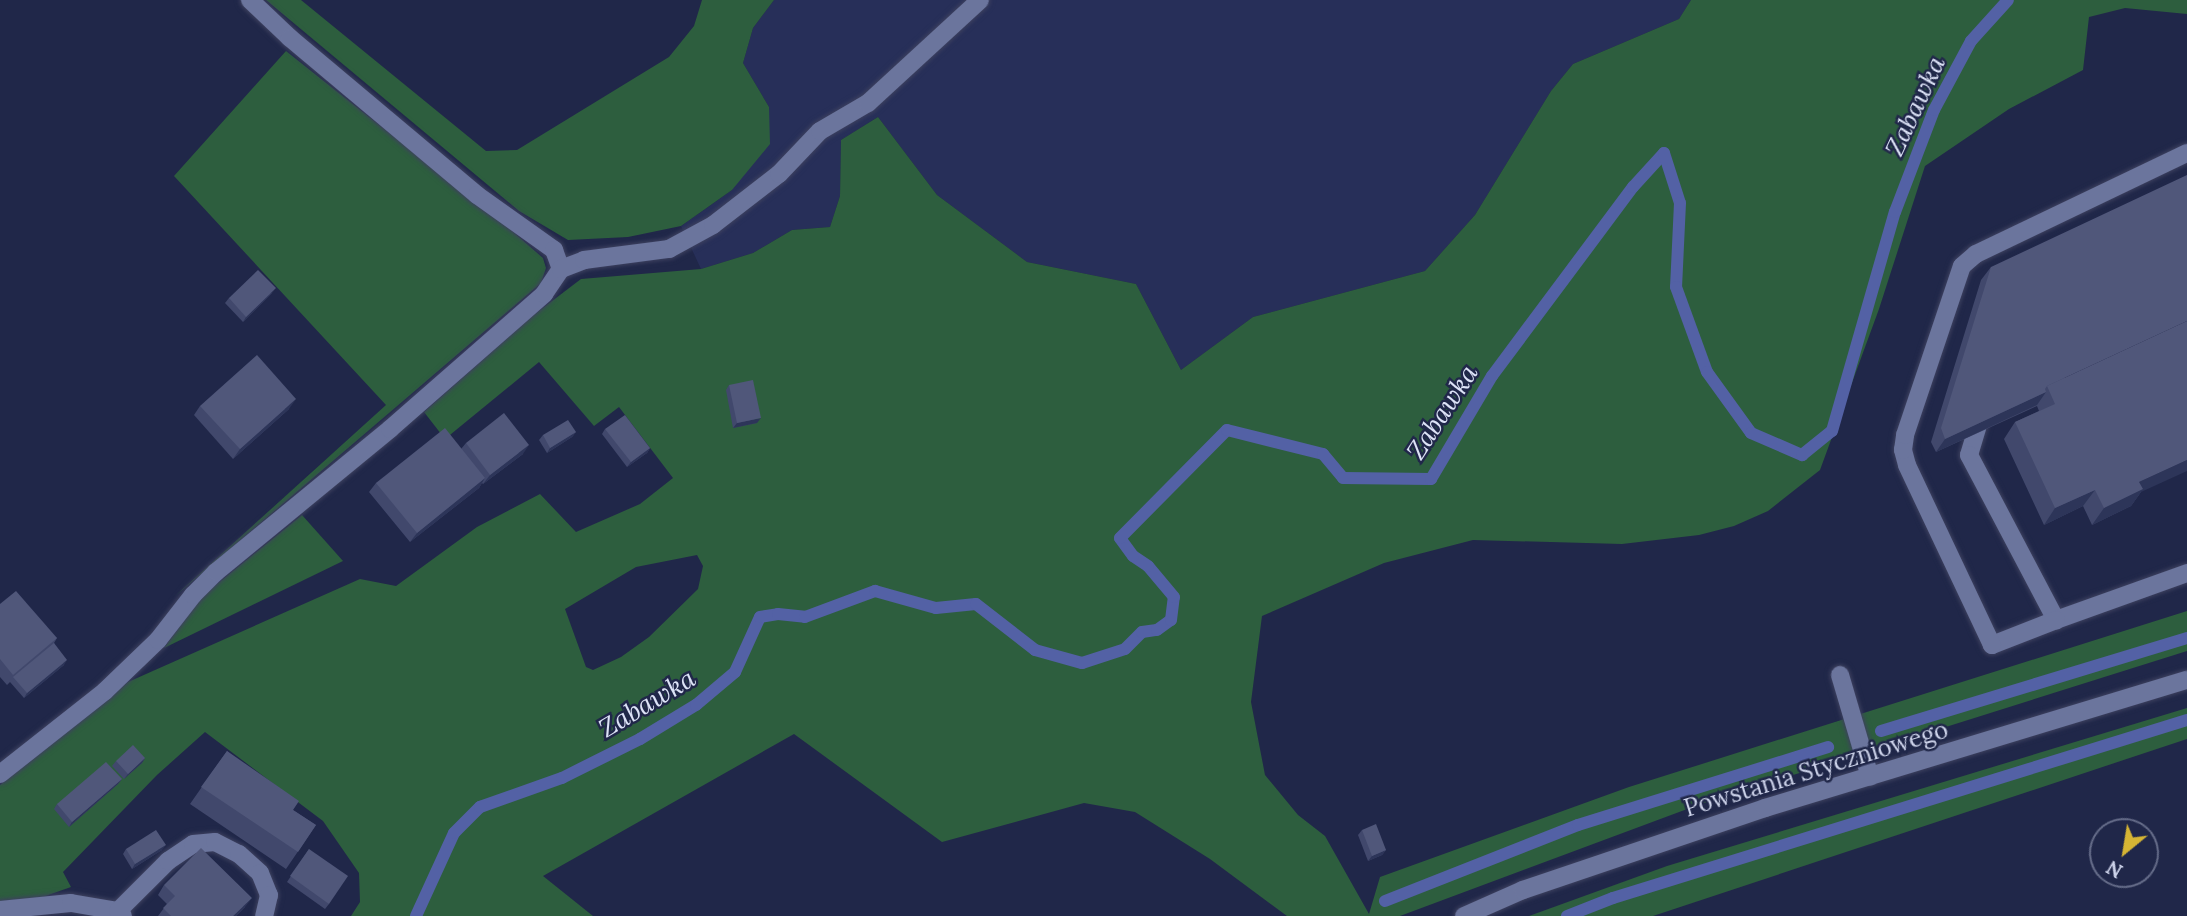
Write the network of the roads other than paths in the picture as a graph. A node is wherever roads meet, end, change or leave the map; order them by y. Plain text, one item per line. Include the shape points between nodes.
1 (250, 0) edge
2 (980, 0) edge
3 (2187, 153) edge
4 (561, 269) junction
5 (1987, 395) edge
6 (2187, 573) edge
7 (2056, 620) junction
8 (1840, 675) dead end
9 (2187, 680) edge
10 (0, 774) edge
11 (1870, 777) junction
12 (0, 910) edge
13 (120, 914) edge
14 (264, 916) edge
15 (1464, 916) edge

1 - 4 main road via 477,195 554,250
2 - 4 main road via 868,103 820,131 779,174 713,226 669,249 584,260
3 - 7 main road via 1976,254 1962,265 1905,435 1907,465 1993,645
4 - 10 main road via 544,294 216,572 158,640 105,691
5 - 7 main road via 1969,455
6 - 7 main road
8 - 11 main road
9 - 11 main road, Powstania Styczniowego
11 - 15 main road, Powstania Styczniowego via 1523,890
12 - 13 main road via 71,903
13 - 14 main road via 168,861 193,844 215,842 239,854 260,873 269,895

